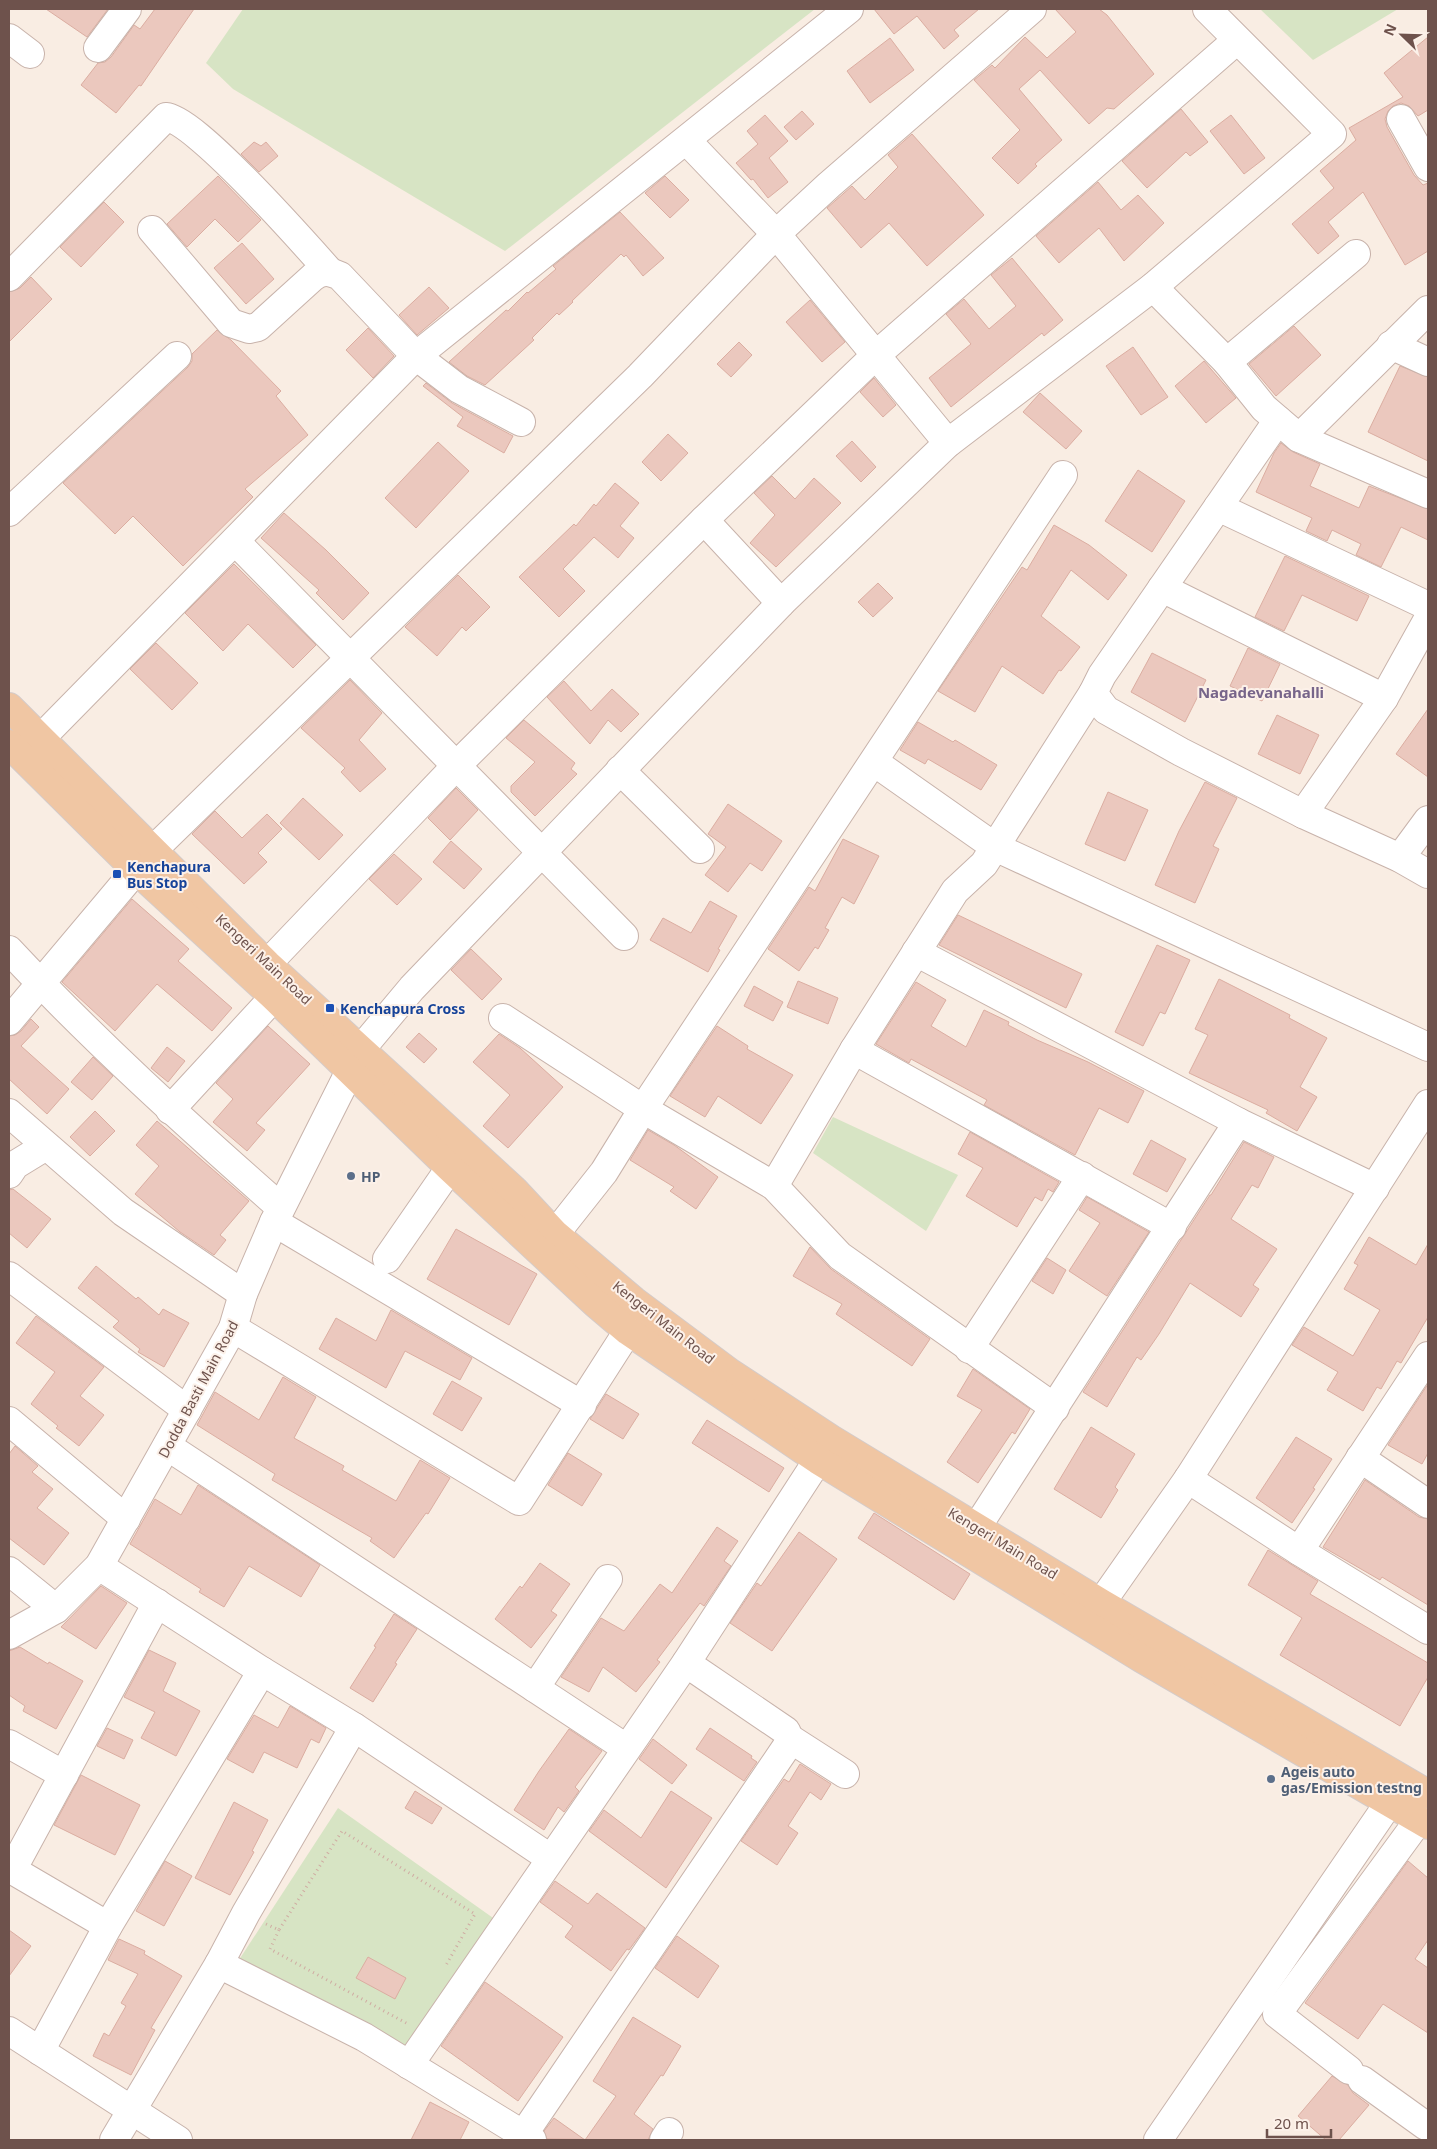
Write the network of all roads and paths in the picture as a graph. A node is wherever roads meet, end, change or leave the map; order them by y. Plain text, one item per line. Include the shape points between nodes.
1 (127, 9) edge
2 (849, 9) edge
3 (1032, 9) edge
4 (1207, 9) edge
5 (9, 38) edge
6 (1237, 40) junction
7 (98, 48) dead end
8 (30, 54) dead end
9 (1401, 119) dead end
10 (687, 140) junction
11 (1428, 166) edge
12 (152, 230) dead end
13 (776, 234) junction
14 (1356, 254) dead end
15 (330, 272) junction
16 (9, 277) edge
17 (1154, 288) junction
18 (1428, 310) edge
19 (1391, 345) junction
20 (876, 355) junction
21 (177, 356) dead end
22 (416, 356) junction
23 (1227, 362) junction
24 (1428, 362) edge
25 (1278, 420) junction
26 (521, 422) dead end
27 (1298, 438) junction
28 (948, 442) junction
29 (1063, 476) dead end
30 (1428, 494) edge
31 (1218, 507) junction
32 (9, 512) edge
33 (704, 520) junction
34 (235, 541) junction
35 (1162, 588) junction
36 (781, 603) junction
37 (1428, 606) edge
38 (1428, 619) edge
39 (351, 657) junction
40 (1093, 692) junction
41 (1384, 698) junction
42 (9, 706) edge
43 (40, 739) junction
44 (9, 744) edge
45 (874, 762) junction
46 (457, 765) junction
47 (620, 770) junction
48 (1303, 814) junction
49 (1428, 820) edge
50 (995, 847) junction
51 (700, 849) dead end
52 (541, 854) junction
53 (1400, 858) junction
54 (144, 861) junction
55 (1428, 874) edge
56 (624, 936) dead end
57 (9, 950) edge
58 (916, 952) junction
59 (266, 964) junction
60 (41, 984) junction
61 (274, 997) junction
62 (503, 1018) dead end
63 (9, 1021) edge
64 (1428, 1047) edge
65 (854, 1050) junction
66 (355, 1060) junction
67 (1428, 1104) edge
68 (643, 1109) junction
69 (170, 1110) junction
70 (9, 1113) edge
71 (1238, 1122) junction
72 (46, 1146) junction
73 (450, 1168) junction
74 (9, 1174) edge
75 (1082, 1176) junction
76 (774, 1186) junction
77 (1374, 1188) junction
78 (277, 1214) junction
79 (1172, 1227) junction
80 (555, 1234) junction
81 (387, 1259) dead end
82 (9, 1276) edge
83 (243, 1294) junction
84 (234, 1328) junction
85 (628, 1331) junction
86 (969, 1348) junction
87 (1428, 1356) edge
88 (582, 1405) junction
89 (1055, 1408) junction
90 (188, 1410) junction
91 (9, 1421) edge
92 (167, 1446) junction
93 (1360, 1458) junction
94 (818, 1460) junction
95 (1188, 1478) junction
96 (1428, 1504) edge
97 (126, 1519) junction
98 (977, 1527) junction
99 (1299, 1551) junction
100 (100, 1566) junction
101 (9, 1571) edge
102 (608, 1579) dead end
103 (156, 1603) junction
104 (56, 1609) junction
105 (1094, 1613) junction
106 (1428, 1630) edge
107 (9, 1635) edge
108 (686, 1663) junction
109 (262, 1671) junction
110 (535, 1688) junction
111 (354, 1727) junction
112 (789, 1738) junction
113 (9, 1744) edge
114 (626, 1748) junction
115 (846, 1774) dead end
116 (64, 1775) junction
117 (1428, 1794) edge
118 (1390, 1803) junction
119 (1424, 1822) edge
120 (550, 1858) junction
121 (11, 1869) edge
122 (246, 1913) junction
123 (108, 1926) junction
124 (278, 1930) junction
125 (219, 1964) junction
126 (440, 1974) dead end
127 (411, 2026) dead end
128 (9, 2032) edge
129 (40, 2051) junction
130 (409, 2064) junction
131 (132, 2111) junction
132 (1424, 2130) edge
133 (527, 2138) edge
134 (114, 2140) edge
135 (178, 2140) edge
136 (1158, 2140) edge

1 - 7 street
2 - 10 street
3 - 13 street
4 - 6 street
5 - 8 street
6 - 17 street, Dodda Basti Main Road via 1332,134
6 - 20 street
9 - 11 street
10 - 13 street
10 - 22 street
12 - 15 street via 231,323 242,328 258,327 313,277 321,272
13 - 20 street
13 - 39 street via 640,376
14 - 23 street
15 - 16 street via 233,168 185,125 175,118 166,117
15 - 22 street via 340,276
17 - 23 street
17 - 28 street, Dodda Basti Main Road
18 - 19 street
19 - 24 street
19 - 27 street
20 - 28 street
20 - 33 street
21 - 32 street
22 - 26 street via 460,389
22 - 34 street
23 - 25 street via 1264,408
25 - 27 street
25 - 31 street
27 - 30 street
28 - 36 street, Dodda Basti Main Road
29 - 45 street
31 - 35 street
31 - 37 street
33 - 36 street
33 - 46 street
34 - 39 street
34 - 43 street
35 - 40 street
35 - 41 street
36 - 47 street, Dodda Basti Main Road
38 - 41 street
39 - 46 street
39 - 54 street
40 - 48 street via 1106,710
40 - 50 street
41 - 48 street
42 - 43 main road, Kengeri Main Road
43 - 54 main road, Kengeri Main Road
44 - 54 main road, Kengeri Main Road
45 - 50 street
45 - 68 street
46 - 52 street
46 - 59 street
47 - 51 street
47 - 52 street, Dodda Basti Main Road
48 - 53 street
49 - 53 street
50 - 58 street via 984,864 955,891
50 - 64 street
52 - 56 street
52 - 66 street, Dodda Basti Main Road via 412,988
53 - 55 street
54 - 59 main road, Kengeri Main Road
54 - 60 street
54 - 61 main road, Kengeri Main Road
57 - 60 street
58 - 65 street
58 - 71 street
59 - 66 main road, Kengeri Main Road
60 - 63 street
60 - 69 street
61 - 66 main road, Kengeri Main Road
61 - 69 street
62 - 68 street
65 - 75 street
65 - 76 street
66 - 73 main road, Kengeri Main Road
66 - 78 street, Dodda Basti Main Road
66 - 80 main road, Kengeri Main Road via 514,1190
67 - 77 street
68 - 76 street
68 - 80 street via 604,1172
69 - 78 street
70 - 72 street
71 - 77 street
71 - 79 street
72 - 74 street via 15,1165
72 - 83 street via 123,1212
73 - 81 street
73 - 85 main road, Kengeri Main Road
75 - 79 street
75 - 86 street
76 - 86 street via 840,1256
77 - 95 street
78 - 83 street, Dodda Basti Main Road
78 - 88 street
79 - 89 street
80 - 98 main road, Kengeri Main Road via 634,1301 729,1372 831,1439
82 - 90 street
83 - 84 street, Dodda Basti Main Road
84 - 88 street via 519,1501
84 - 90 street, Dodda Basti Main Road
85 - 88 street
85 - 94 main road, Kengeri Main Road
86 - 89 street
87 - 93 street
89 - 98 street
90 - 92 street, Dodda Basti Main Road
91 - 97 street
92 - 97 street, Dodda Basti Main Road
92 - 110 street
93 - 96 street
93 - 99 street
94 - 105 main road, Kengeri Main Road
94 - 108 street
95 - 99 street
95 - 105 street
97 - 100 street, Dodda Basti Main Road
98 - 105 main road, Kengeri Main Road
99 - 106 street
100 - 103 street
100 - 104 street, Dodda Basti Main Road
101 - 104 street
102 - 110 street
103 - 109 street
103 - 116 street
104 - 107 street, Dodda Basti Main Road
105 - 117 main road, Kengeri Main Road
105 - 118 main road, Kengeri Main Road via 1141,1658
108 - 112 street via 786,1731
108 - 114 street
109 - 111 street
109 - 123 street
110 - 114 street
111 - 120 street
111 - 122 street
112 - 115 street
112 - 133 street via 787,1746
113 - 116 street
114 - 120 street
116 - 121 street
118 - 119 main road, Kengeri Main Road
118 - 136 street
119 - 132 street via 1277,2014
120 - 130 street
121 - 123 street
122 - 124 path
122 - 125 street
123 - 129 street
124 - 126 path via 342,1831 475,1914
124 - 127 path via 270,1949
125 - 130 street via 364,2037
125 - 131 street
128 - 129 street
129 - 131 street
130 - 133 street
131 - 134 street
131 - 135 street

